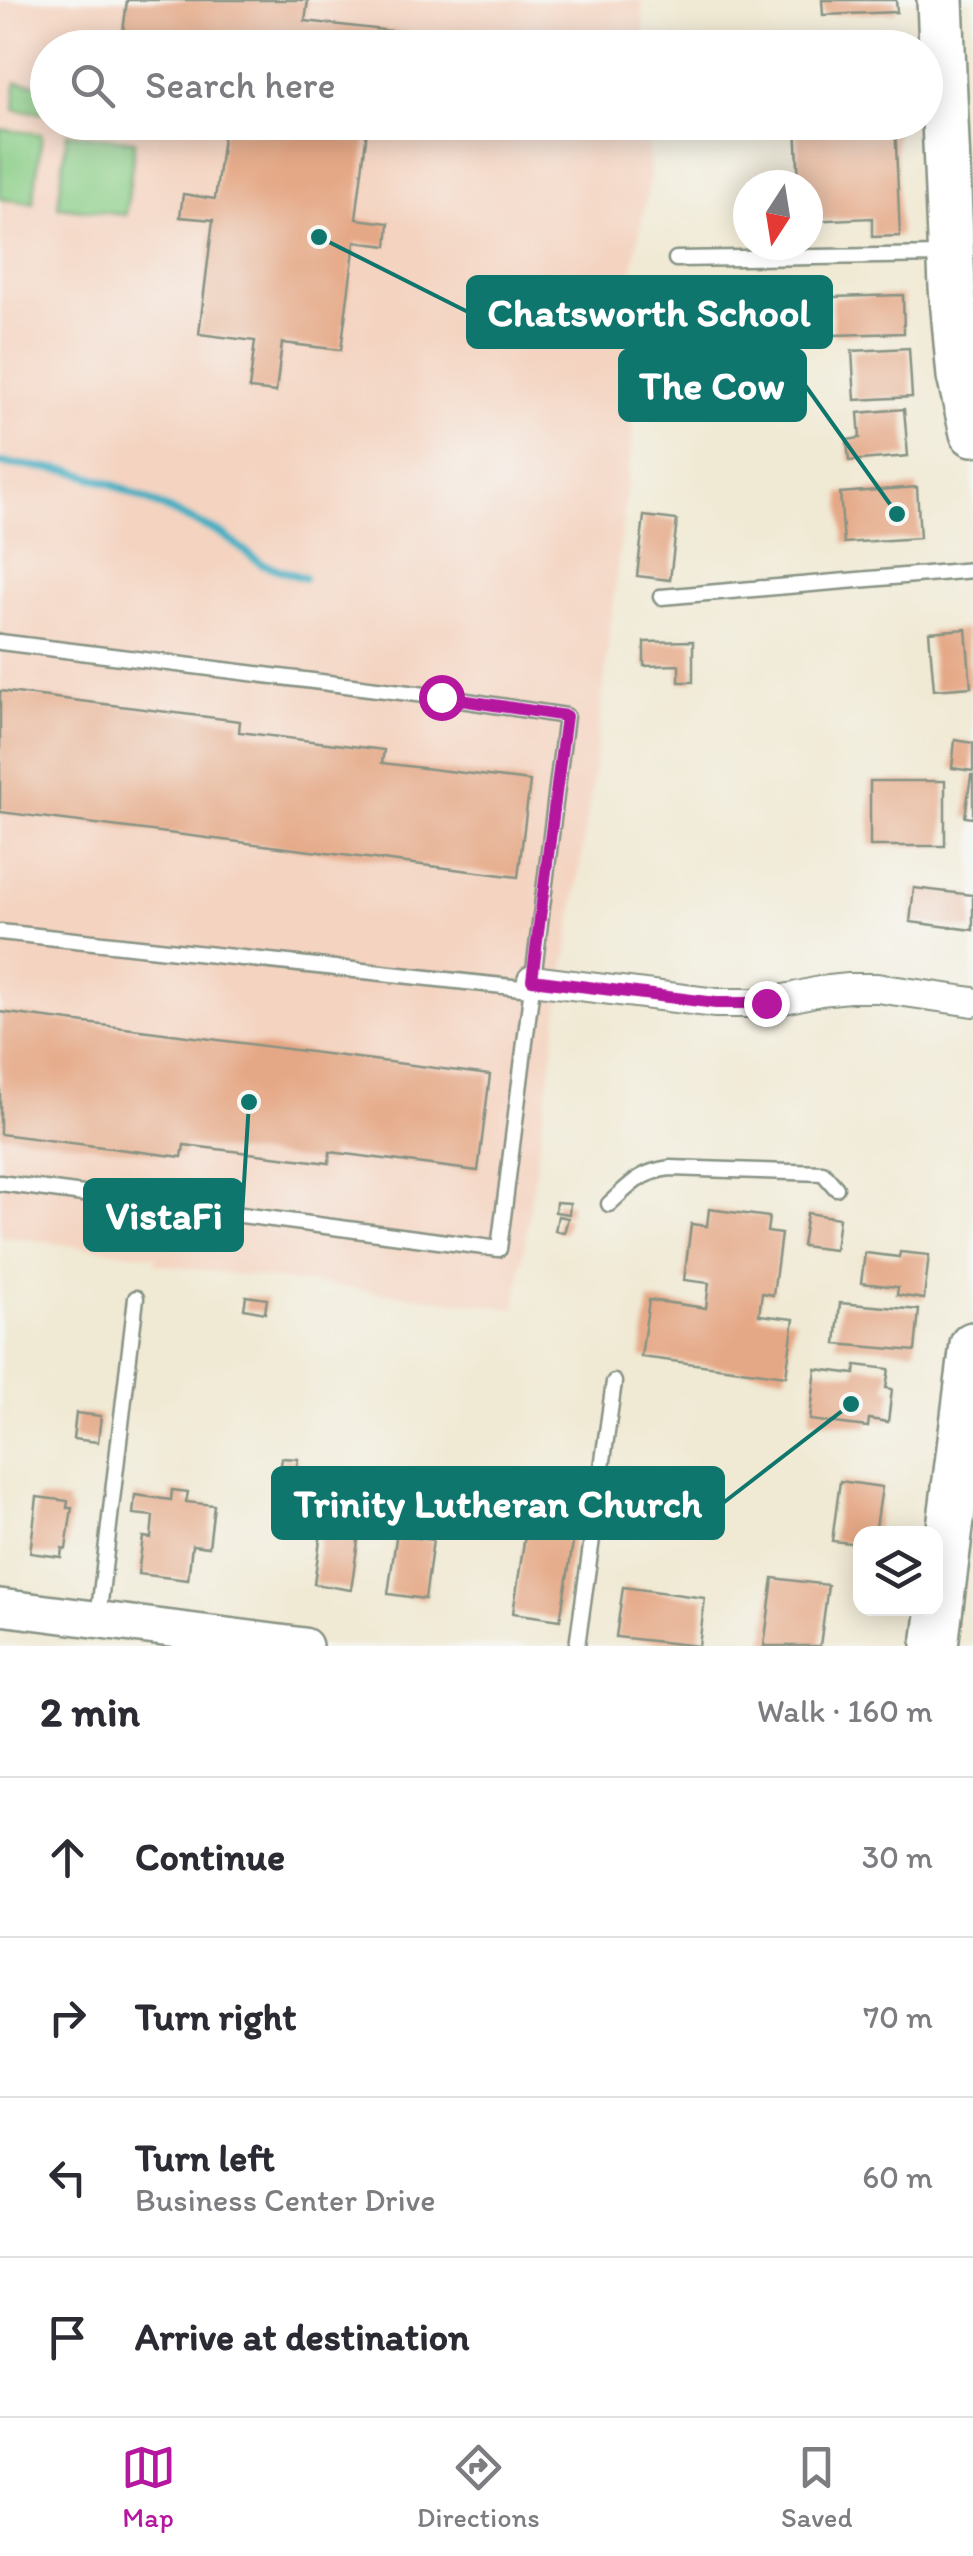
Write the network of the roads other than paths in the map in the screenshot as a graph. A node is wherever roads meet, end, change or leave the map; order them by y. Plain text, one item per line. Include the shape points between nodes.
1 (940, 0) edge
2 (941, 30) edge
3 (943, 76) edge
4 (950, 255) junction
5 (676, 259) dead end
6 (964, 319) edge
7 (973, 433) edge
8 (973, 570) edge
9 (661, 597) dead end
10 (0, 642) edge
11 (0, 932) edge
12 (531, 985) junction
13 (973, 1002) edge
14 (0, 1183) edge
15 (836, 1188) dead end
16 (610, 1204) dead end
17 (136, 1298) dead end
18 (973, 1345) edge
19 (614, 1382) dead end
20 (966, 1455) edge
21 (0, 1607) edge
22 (98, 1620) junction
23 (304, 1646) edge
24 (577, 1646) edge
25 (935, 1646) edge

1 - 2 main road
3 - 4 main road
4 - 5 lane
4 - 6 main road
6 - 7 main road via 960,376
8 - 9 lane
10 - 12 lane via 566,716
11 - 12 lane
12 - 13 street via 716,1003 766,1003 849,988
12 - 14 lane via 499,1249
15 - 16 lane via 823,1174 670,1168 638,1178
17 - 22 lane
18 - 20 main road
19 - 24 lane
20 - 25 main road
21 - 22 street
22 - 23 street

